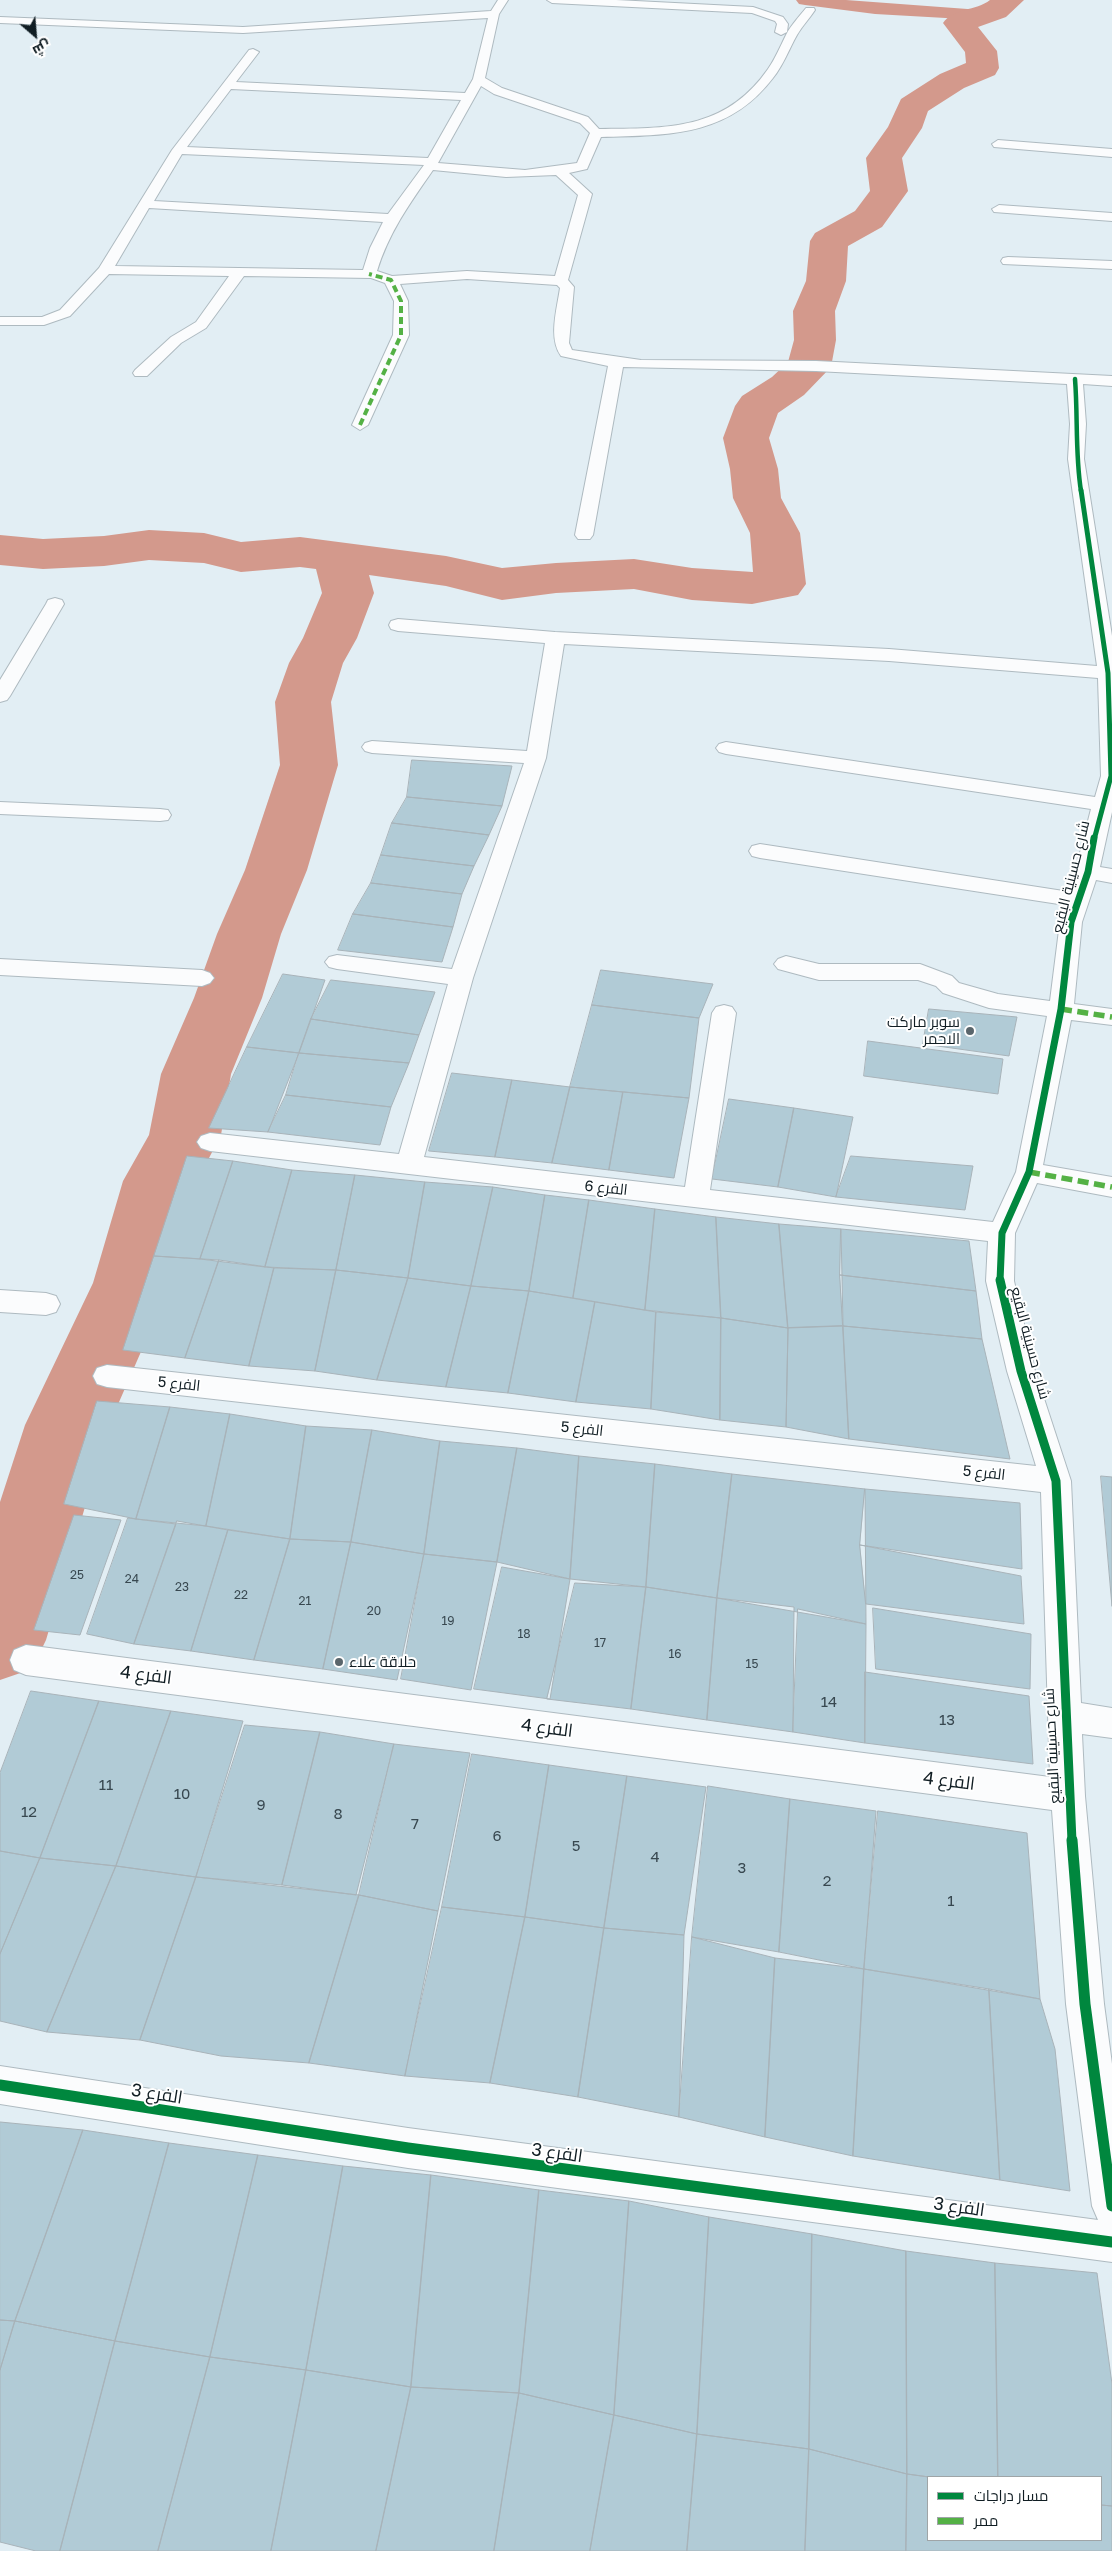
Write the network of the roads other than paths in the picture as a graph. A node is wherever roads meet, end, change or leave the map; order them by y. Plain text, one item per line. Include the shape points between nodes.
1 (503, 0) edge
2 (552, 0) edge
3 (810, 10) dead end
4 (494, 14) junction
5 (0, 20) edge
6 (781, 32) dead end
7 (253, 52) dead end
8 (478, 79) junction
9 (226, 85) junction
10 (468, 97) junction
11 (596, 133) junction
12 (998, 144) dead end
13 (178, 150) junction
14 (1112, 153) edge
15 (431, 164) junction
16 (561, 172) junction
17 (145, 204) junction
18 (999, 209) dead end
19 (1112, 217) edge
20 (392, 218) junction
21 (1008, 261) dead end
22 (1112, 265) edge
23 (105, 270) junction
24 (239, 273) junction
25 (369, 274) junction
26 (391, 280) junction
27 (561, 281) junction
28 (0, 321) edge
29 (616, 363) junction
30 (141, 373) dead end
31 (1075, 379) junction
32 (1112, 381) edge
33 (360, 425) dead end
34 (584, 535) dead end
35 (55, 604) dead end
36 (398, 625) dead end
37 (555, 638) junction
38 (1108, 656) edge
39 (0, 696) edge
40 (372, 747) dead end
41 (726, 748) dead end
42 (536, 758) junction
43 (1112, 769) edge
44 (1104, 805) junction
45 (0, 808) edge
46 (160, 815) dead end
47 (760, 851) dead end
48 (1100, 874) edge
49 (1077, 900) junction
50 (336, 962) dead end
51 (786, 964) dead end
52 (0, 967) edge
53 (202, 978) dead end
54 (461, 978) junction
55 (1061, 1009) junction
56 (724, 1013) dead end
57 (1112, 1017) edge
58 (210, 1142) dead end
59 (409, 1165) junction
60 (1029, 1172) junction
61 (1112, 1187) edge
62 (696, 1198) junction
63 (1002, 1233) junction
64 (0, 1301) edge
65 (46, 1304) dead end
66 (107, 1376) dead end
67 (1056, 1481) junction
68 (26, 1660) dead end
69 (1064, 1716) junction
70 (1112, 1724) edge
71 (1068, 1796) junction
72 (0, 2085) edge
73 (1112, 2206) edge
74 (1112, 2242) edge

1 - 4 street
2 - 6 street via 753,10 779,18 783,24
3 - 11 street via 767,78 736,111 694,128
4 - 5 street via 243,30
4 - 8 street
7 - 9 street
8 - 10 street
8 - 11 street via 498,91 584,120
9 - 10 street
9 - 13 street
10 - 15 street
11 - 16 street via 582,166
12 - 14 street
13 - 15 street
13 - 17 street
15 - 16 street via 534,175
15 - 20 street
16 - 27 street via 585,194
17 - 20 street
17 - 23 street
18 - 19 street
20 - 25 street
21 - 22 street
23 - 24 street
23 - 28 street via 65,313 44,321
24 - 25 street
24 - 30 street via 201,325 176,340
25 - 26 street
26 - 27 street via 467,274
26 - 33 street via 401,301 401,335
27 - 29 street via 567,287 561,343 566,353
29 - 31 street via 776,365
29 - 34 street
31 - 32 street
31 - 38 street, شارع حسينية البقيع via 1076,459
35 - 39 street
36 - 37 street
37 - 38 street via 890,655
37 - 42 street
38 - 43 street, شارع حسينية البقيع
40 - 42 street
41 - 44 street
42 - 54 street
43 - 44 street, شارع حسينية البقيع
44 - 48 street, شارع حسينية البقيع
45 - 46 street
47 - 49 street
48 - 49 street, شارع حسينية البقيع
49 - 55 street, شارع حسينية البقيع via 1071,922
50 - 54 street
51 - 55 street via 819,972 920,972 944,981 951,988 997,1002
52 - 53 street
54 - 59 street
55 - 57 street
55 - 60 street, شارع حسينية البقيع
56 - 62 street
58 - 59 street, الفرع 6
59 - 62 street, الفرع 6
60 - 61 street
60 - 63 street, شارع حسينية البقيع
62 - 63 street, الفرع 6
63 - 67 street, شارع حسينية البقيع via 1000,1281 1021,1371
64 - 65 street
66 - 67 street, الفرع 5
67 - 69 street, شارع حسينية البقيع
68 - 71 street, الفرع 4
69 - 70 street
69 - 71 street, شارع حسينية البقيع
71 - 73 street, شارع حسينية البقيع via 1085,2004
72 - 74 street, الفرع 3 via 408,2148

